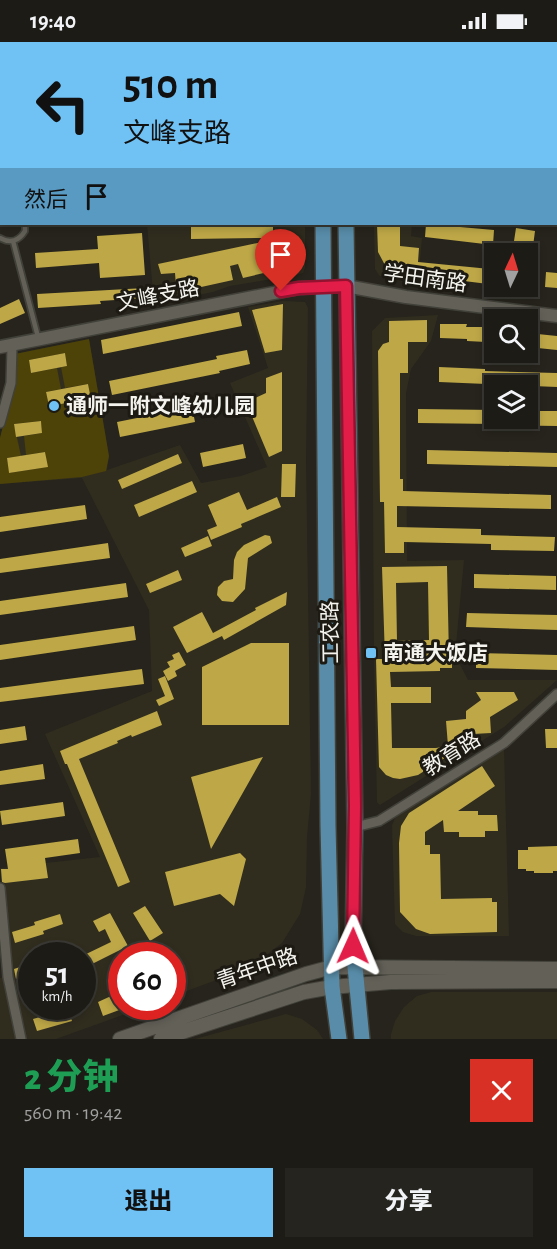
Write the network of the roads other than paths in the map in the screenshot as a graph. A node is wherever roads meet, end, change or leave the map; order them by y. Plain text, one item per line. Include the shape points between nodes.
1 (25, 225) edge
2 (323, 225) edge
3 (346, 225) edge
4 (0, 238) edge
5 (13, 241) junction
6 (324, 286) junction
7 (346, 286) junction
8 (557, 316) edge
9 (38, 340) junction
10 (6, 346) edge
11 (0, 423) edge
12 (557, 694) edge
13 (355, 827) junction
14 (0, 888) edge
15 (332, 967) junction
16 (354, 967) junction
17 (557, 969) edge
18 (557, 981) edge
19 (356, 985) junction
20 (332, 987) junction
21 (21, 1039) edge
22 (120, 1039) edge
23 (161, 1039) edge
24 (339, 1039) edge
25 (362, 1039) edge

1 - 5 lane via 23,236
2 - 6 main road, 工农路
3 - 7 main road, 工农路
4 - 5 lane
5 - 9 lane
6 - 7 street, 学田南路
6 - 9 street, 文峰支路
6 - 15 main road, 工农路
7 - 8 street, 学田南路
7 - 13 main road, 工农路
9 - 10 street, 文峰支路
10 - 11 street via 11,383
12 - 13 street, 教育路 via 504,743 379,821
13 - 16 main road, 工农路
14 - 21 street via 8,977
15 - 16 main road, 青年中路
15 - 20 main road, 工农路
15 - 22 main road, 青年中路
16 - 17 main road, 青年中路
16 - 19 main road, 工农路
18 - 19 main road, 青年中路
19 - 20 main road, 青年中路
19 - 25 main road, 工农路
20 - 23 main road, 青年中路 via 304,992
20 - 24 main road, 工农路

